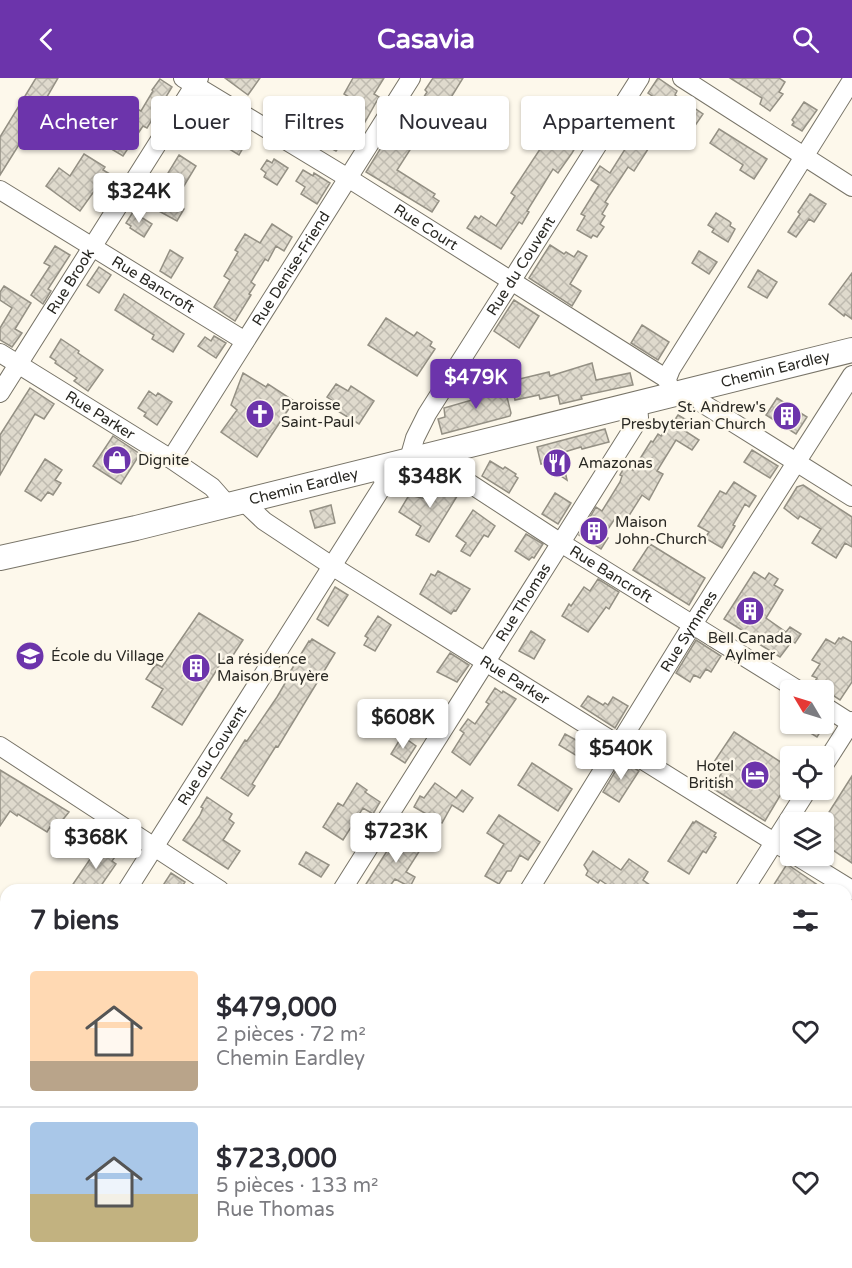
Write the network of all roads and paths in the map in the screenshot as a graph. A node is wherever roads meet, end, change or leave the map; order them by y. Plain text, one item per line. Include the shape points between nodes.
1 (411, 78) edge
2 (640, 78) edge
3 (682, 78) edge
4 (192, 80) edge
5 (852, 80) edge
6 (804, 156) junction
7 (348, 178) junction
8 (852, 187) edge
9 (0, 190) edge
10 (93, 246) junction
11 (512, 283) junction
12 (245, 341) junction
13 (852, 350) edge
14 (0, 353) edge
15 (18, 365) junction
16 (852, 375) edge
17 (677, 388) junction
18 (0, 393) edge
19 (638, 404) junction
20 (417, 457) junction
21 (171, 459) junction
22 (796, 463) junction
23 (381, 468) junction
24 (852, 497) edge
25 (235, 503) junction
26 (561, 543) junction
27 (0, 558) edge
28 (332, 566) junction
29 (693, 624) junction
30 (485, 661) junction
31 (782, 680) edge
32 (834, 712) edge
33 (852, 722) edge
34 (620, 744) junction
35 (0, 746) edge
36 (834, 750) edge
37 (801, 800) edge
38 (774, 842) junction
39 (780, 846) edge
40 (154, 847) junction
41 (813, 866) edge
42 (131, 884) edge
43 (211, 884) edge
44 (346, 884) edge
45 (533, 884) edge
46 (748, 884) edge
47 (842, 884) edge

1 - 7 street, Rue Denise-Friend
2 - 11 street, Rue du Couvent
3 - 6 street
4 - 7 street, Rue Court
4 - 10 street, Rue Brook
5 - 6 street
6 - 8 street
6 - 17 street
7 - 11 street, Rue Court
7 - 12 street, Rue Denise-Friend
9 - 10 street, Rue Bancroft
10 - 12 street, Rue Bancroft
10 - 15 street, Rue Brook
11 - 17 street, Rue Court
11 - 20 street, Rue du Couvent via 427,414 415,438
12 - 21 street, Rue Denise-Friend
13 - 17 main road, Chemin Eardley
14 - 15 street, Rue Parker
15 - 18 street, Rue Brook
15 - 21 street, Rue Parker
16 - 22 street, Rue Symmes
17 - 19 main road, Chemin Eardley
17 - 22 street, Rue Court
19 - 20 main road, Chemin Eardley
19 - 26 street, Rue Thomas via 639,418
20 - 23 main road, Chemin Eardley
20 - 26 street, Rue Bancroft
21 - 25 street, Rue Parker
22 - 24 street, Rue Court
22 - 29 street, Rue Symmes
23 - 25 main road, Chemin Eardley
23 - 28 street, Rue du Couvent via 384,484
25 - 27 main road, Chemin Eardley
25 - 28 street, Rue Parker
26 - 29 street, Rue Bancroft
26 - 30 street, Rue Thomas
28 - 30 street, Rue Parker
28 - 40 street, Rue du Couvent
29 - 31 street, Rue Bancroft
29 - 34 street, Rue Symmes
30 - 34 street, Rue Parker
30 - 44 street, Rue Thomas
32 - 33 street
33 - 36 street
34 - 38 street, Rue Parker
34 - 45 street, Rue Symmes
35 - 40 street
37 - 38 street
38 - 39 street, Rue Parker
38 - 46 street
40 - 42 street, Rue du Couvent
40 - 43 street
41 - 47 street

